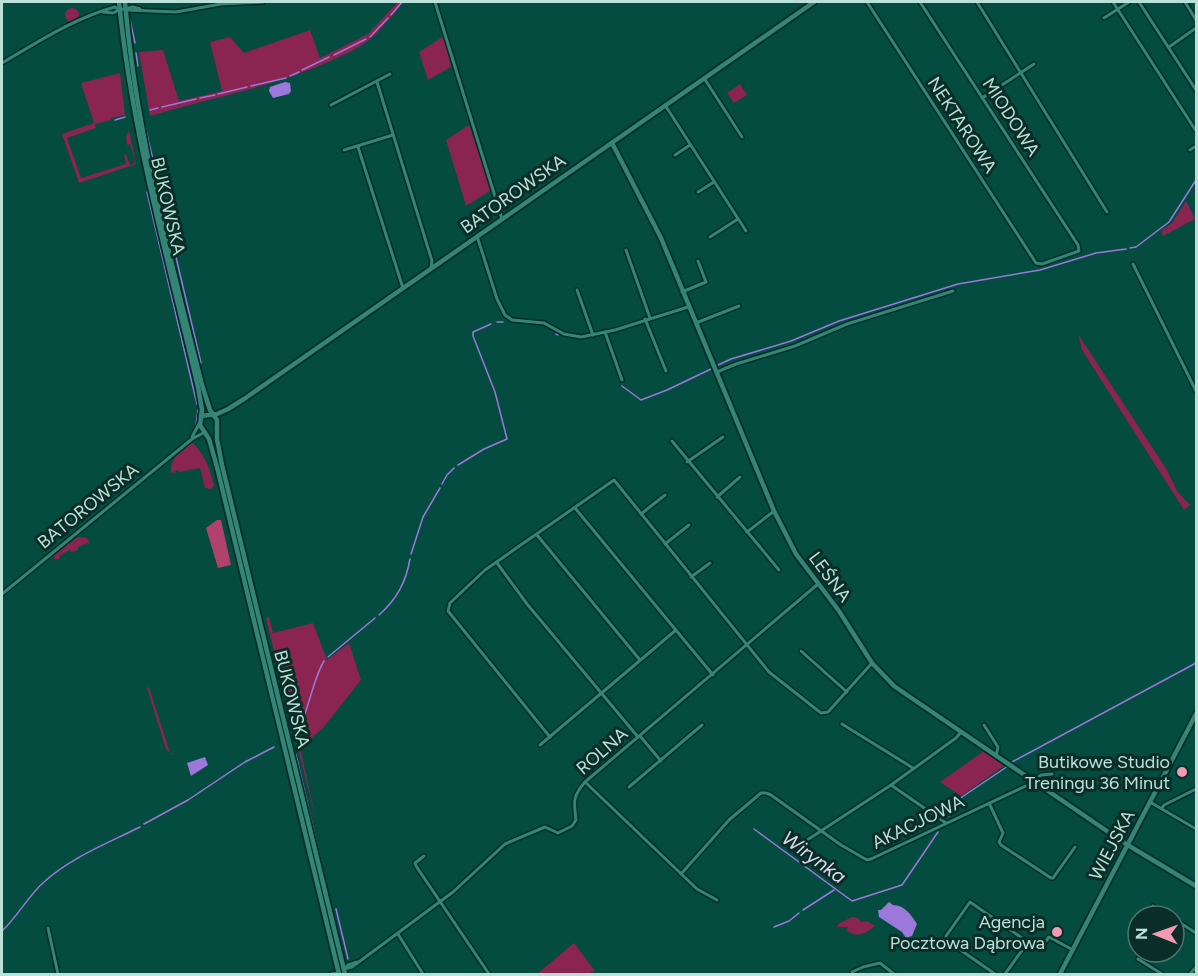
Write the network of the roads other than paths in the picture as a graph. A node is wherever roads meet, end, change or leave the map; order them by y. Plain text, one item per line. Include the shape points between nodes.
1 (119, 2) edge
2 (125, 2) edge
3 (263, 2) edge
4 (435, 2) edge
5 (814, 2) edge
6 (867, 2) edge
7 (920, 2) edge
8 (977, 2) edge
9 (1113, 2) edge
10 (1130, 2) edge
11 (1139, 2) edge
12 (1185, 2) edge
13 (126, 9) junction
14 (1118, 9) junction
15 (120, 10) junction
16 (101, 12) junction
17 (113, 13) junction
18 (1104, 18) dead end
19 (120, 20) junction
20 (1197, 20) edge
21 (1197, 28) edge
22 (1169, 47) junction
23 (2, 63) edge
24 (1034, 64) dead end
25 (390, 74) dead end
26 (1020, 74) junction
27 (704, 78) junction
28 (377, 82) junction
29 (1197, 90) edge
30 (982, 98) junction
31 (331, 105) dead end
32 (665, 105) junction
33 (1197, 131) edge
34 (393, 135) junction
35 (742, 137) dead end
36 (612, 143) junction
37 (690, 145) junction
38 (1197, 146) edge
39 (358, 147) junction
40 (344, 150) dead end
41 (1190, 150) dead end
42 (675, 155) dead end
43 (714, 182) junction
44 (698, 192) dead end
45 (1107, 212) dead end
46 (502, 219) junction
47 (738, 219) junction
48 (746, 231) dead end
49 (477, 236) junction
50 (710, 237) dead end
51 (1079, 247) joint
52 (626, 250) dead end
53 (698, 261) dead end
54 (435, 262) junction
55 (1133, 264) dead end
56 (403, 288) junction
57 (577, 290) dead end
58 (953, 291) dead end
59 (682, 292) junction
60 (739, 306) dead end
61 (688, 307) junction
62 (648, 319) junction
63 (695, 323) junction
64 (605, 332) junction
65 (593, 335) junction
66 (666, 371) dead end
67 (715, 373) junction
68 (622, 380) dead end
69 (1197, 391) edge
70 (228, 409) junction
71 (212, 414) junction
72 (201, 416) junction
73 (200, 423) junction
74 (217, 426) junction
75 (205, 432) junction
76 (723, 437) dead end
77 (192, 439) junction
78 (672, 441) dead end
79 (687, 462) junction
80 (740, 477) dead end
81 (665, 495) dead end
82 (717, 497) junction
83 (575, 508) junction
84 (774, 511) junction
85 (641, 514) junction
86 (689, 525) dead end
87 (747, 532) junction
88 (537, 536) junction
89 (665, 544) junction
90 (497, 563) junction
91 (710, 563) dead end
92 (779, 570) dead end
93 (691, 577) junction
94 (818, 584) junction
95 (2, 594) edge
96 (676, 630) junction
97 (746, 646) junction
98 (801, 651) dead end
99 (640, 660) junction
100 (872, 663) junction
101 (712, 675) junction
102 (847, 692) junction
103 (602, 693) junction
104 (1197, 714) edge
105 (842, 724) dead end
106 (702, 725) dead end
107 (984, 725) dead end
108 (961, 732) junction
109 (550, 737) junction
110 (639, 737) junction
111 (540, 745) dead end
112 (996, 756) junction
113 (661, 761) junction
114 (913, 768) junction
115 (1052, 774) dead end
116 (1033, 781) junction
117 (585, 782) junction
118 (891, 785) junction
119 (629, 787) dead end
120 (1197, 789) edge
121 (1150, 802) junction
122 (989, 803) junction
123 (1162, 808) junction
124 (946, 823) junction
125 (1197, 829) edge
126 (821, 831) junction
127 (1128, 845) junction
128 (798, 846) dead end
129 (1075, 848) dead end
130 (424, 856) dead end
131 (681, 874) junction
132 (1197, 886) edge
133 (717, 900) dead end
134 (440, 902) junction
135 (48, 928) dead end
136 (398, 934) junction
137 (1028, 942) junction
138 (1073, 950) junction
139 (1146, 964) edge
140 (1197, 967) edge
141 (345, 972) edge
142 (852, 972) dead end
143 (338, 974) edge
144 (58, 975) edge
145 (331, 975) edge
146 (423, 975) edge
147 (489, 975) edge
148 (894, 975) edge
149 (995, 975) edge
150 (1005, 975) edge
151 (1060, 975) edge
152 (1162, 975) edge
153 (1190, 975) edge

1 - 15 street, BUKOWSKA
2 - 13 street, BUKOWSKA
3 - 13 street via 181,11
4 - 46 street
5 - 27 street, BATOROWSKA
6 - 51 street, NEKTAROWA via 1036,263 1064,258 1079,251
7 - 30 street, MIODOWA
8 - 26 street
9 - 14 street
10 - 14 street
11 - 22 street
12 - 20 street
13 - 15 street
13 - 71 street, BUKOWSKA via 147,154
14 - 18 street
14 - 33 street
15 - 16 street via 115,7
15 - 17 street
15 - 19 street, BUKOWSKA
16 - 17 street
16 - 23 street via 60,29
17 - 19 street
19 - 72 street, BUKOWSKA via 138,138 198,387
21 - 22 street
22 - 29 street
24 - 26 street
25 - 28 street
26 - 30 street
26 - 45 street
27 - 32 street, BATOROWSKA
27 - 35 street
28 - 31 street
28 - 34 street
30 - 51 street, MIODOWA
32 - 36 street, BATOROWSKA
32 - 37 street
34 - 39 street
34 - 54 street
36 - 46 street, BATOROWSKA
36 - 59 street, LEŚNA via 661,238
37 - 42 street
37 - 43 street
38 - 41 street
39 - 40 street
39 - 56 street
43 - 44 street
43 - 47 street
46 - 49 street, BATOROWSKA
47 - 48 street
47 - 50 street
49 - 54 street, BATOROWSKA
49 - 65 street via 497,299 508,319 544,323 572,336
52 - 62 street
53 - 59 street via 706,282
54 - 56 street, BATOROWSKA
55 - 69 street
56 - 70 street, BATOROWSKA
57 - 65 street
58 - 67 street via 847,324
59 - 61 street, LEŚNA
60 - 63 street
61 - 62 street
61 - 63 street, LEŚNA
62 - 64 street
62 - 66 street
63 - 67 street, LEŚNA
64 - 65 street
64 - 68 street
67 - 84 street, LEŚNA
70 - 71 street, BATOROWSKA
70 - 74 street, BATOROWSKA
71 - 72 street
71 - 74 street
72 - 73 street
73 - 75 street
73 - 77 street, BATOROWSKA
74 - 75 street via 214,432
74 - 141 street, BUKOWSKA via 224,476
75 - 77 street, BATOROWSKA
75 - 143 street, BUKOWSKA
76 - 79 street
77 - 95 street, BATOROWSKA
78 - 79 street
79 - 82 street
80 - 82 street
81 - 85 street
82 - 87 street
83 - 85 street via 614,480
83 - 88 street
83 - 96 street
84 - 87 street
84 - 94 street, LEŚNA via 796,554
85 - 89 street
86 - 89 street
87 - 92 street
88 - 90 street
88 - 99 street
89 - 93 street
90 - 103 street
90 - 109 street via 450,603 448,611
91 - 93 street
93 - 97 street
94 - 97 street, ROLNA
94 - 100 street, LEŚNA
96 - 99 street
96 - 101 street
97 - 101 street, ROLNA
97 - 102 street via 769,672 821,713 828,712
98 - 102 street
99 - 103 street
100 - 102 street
100 - 108 street, LEŚNA via 894,686
101 - 110 street, ROLNA
103 - 109 street
103 - 110 street
104 - 121 street, WIEJSKA
105 - 114 street
106 - 113 street
107 - 112 street via 998,747
108 - 112 street, LEŚNA
108 - 114 street
109 - 111 street
110 - 113 street
110 - 117 street, ROLNA
112 - 116 street, LEŚNA
113 - 119 street
114 - 118 street
115 - 116 street, AKACJOWA
116 - 122 street, AKACJOWA
116 - 127 street, LEŚNA
117 - 131 street
117 - 134 street, ROLNA via 575,797 576,820 572,826 558,833 545,827 505,844
118 - 124 street
118 - 126 street
120 - 123 street
121 - 123 street
121 - 127 street, WIEJSKA
122 - 124 street, AKACJOWA
122 - 129 street via 1003,833 1001,845 1051,878
123 - 125 street
124 - 126 street, AKACJOWA via 867,860
126 - 128 street
126 - 131 street, AKACJOWA via 771,795 760,793 729,820
127 - 132 street, LEŚNA
127 - 138 street, WIEJSKA
130 - 134 street via 415,863
131 - 133 street
134 - 136 street, ROLNA
134 - 147 street
135 - 144 street
136 - 141 street, ROLNA via 350,964
136 - 146 street
137 - 138 street via 1041,948 1049,937
137 - 149 street via 970,902 946,940
137 - 150 street
138 - 151 street, WIEJSKA
139 - 152 street
140 - 153 street
141 - 143 street, ROLNA
142 - 148 street via 880,963
143 - 145 street

